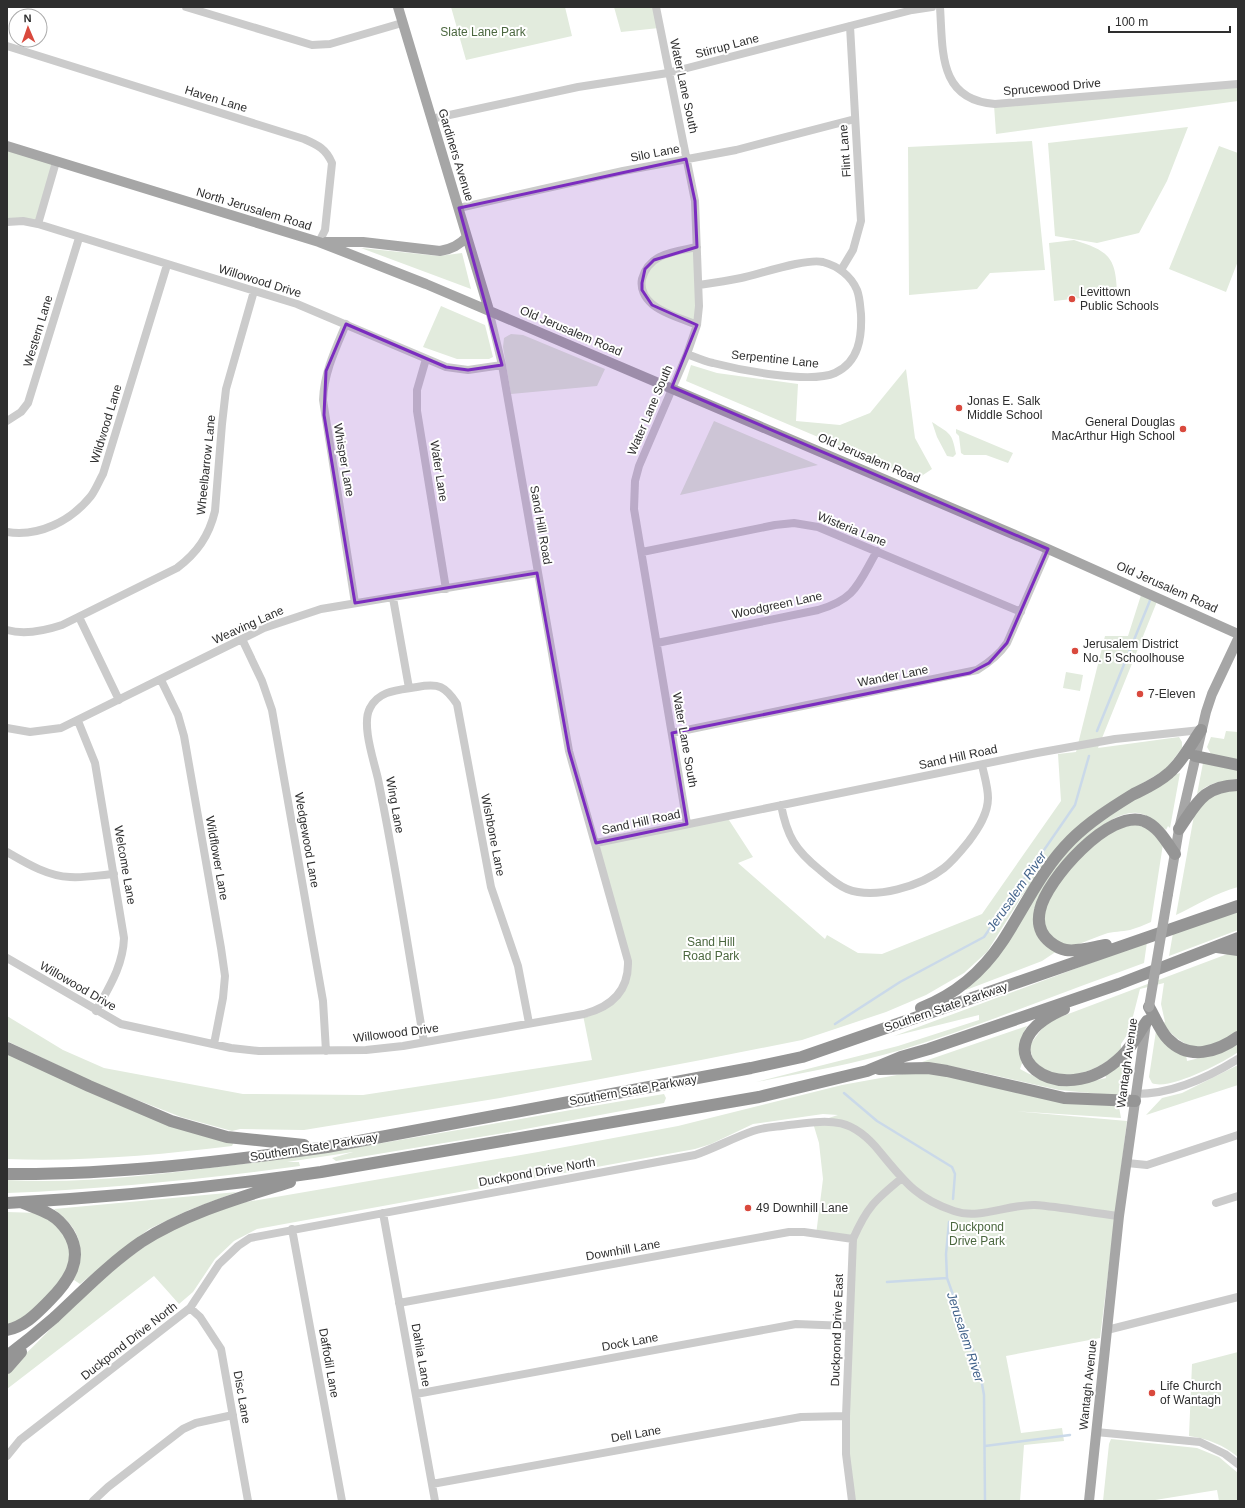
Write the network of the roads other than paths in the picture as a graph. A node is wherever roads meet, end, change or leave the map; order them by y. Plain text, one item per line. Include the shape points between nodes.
1 (186, 7) edge
2 (398, 7) edge
3 (656, 7) edge
4 (932, 7) edge
5 (940, 7) edge
6 (402, 23) junction
7 (850, 26) junction
8 (7, 46) edge
9 (668, 73) junction
10 (1238, 84) edge
11 (431, 119) junction
12 (856, 119) junction
13 (7, 146) edge
14 (686, 159) junction
15 (56, 162) junction
16 (459, 208) junction
17 (7, 222) edge
18 (38, 224) junction
19 (467, 237) junction
20 (79, 238) junction
21 (319, 242) junction
22 (697, 247) junction
23 (167, 265) junction
24 (841, 270) junction
25 (699, 285) junction
26 (254, 291) junction
27 (489, 310) junction
28 (346, 324) junction
29 (697, 325) junction
30 (687, 354) junction
31 (426, 359) junction
32 (502, 365) junction
33 (672, 387) junction
34 (7, 421) edge
35 (7, 532) edge
36 (1048, 549) junction
37 (642, 552) junction
38 (877, 552) junction
39 (537, 573) junction
40 (446, 589) junction
41 (393, 598) junction
42 (355, 603) junction
43 (1021, 612) junction
44 (80, 617) junction
45 (7, 630) edge
46 (1238, 634) edge
47 (242, 639) junction
48 (1238, 640) edge
49 (657, 643) junction
50 (161, 680) junction
51 (408, 688) junction
52 (119, 700) junction
53 (78, 721) junction
54 (7, 728) edge
55 (1201, 730) junction
56 (672, 733) junction
57 (1195, 756) junction
58 (982, 765) junction
59 (1238, 765) edge
60 (1238, 785) edge
61 (781, 805) junction
62 (687, 824) junction
63 (1179, 829) junction
64 (596, 843) junction
65 (7, 852) edge
66 (1175, 854) junction
67 (114, 874) junction
68 (1238, 900) edge
69 (1238, 906) edge
70 (1184, 924) junction
71 (1142, 938) junction
72 (1238, 938) edge
73 (1217, 947) junction
74 (1238, 950) edge
75 (7, 958) edge
76 (1119, 984) junction
77 (1149, 1008) junction
78 (96, 1011) junction
79 (1146, 1021) junction
80 (529, 1023) junction
81 (1238, 1036) edge
82 (424, 1042) junction
83 (214, 1044) junction
84 (7, 1048) edge
85 (326, 1051) junction
86 (802, 1057) junction
87 (1238, 1059) edge
88 (872, 1069) junction
89 (1135, 1098) junction
90 (1238, 1135) edge
91 (327, 1147) junction
92 (1127, 1163) junction
93 (322, 1172) junction
94 (7, 1174) edge
95 (902, 1178) junction
96 (1238, 1196) edge
97 (22, 1202) junction
98 (7, 1203) edge
99 (1216, 1203) dead end
100 (383, 1213) junction
101 (1119, 1216) junction
102 (292, 1229) junction
103 (853, 1239) junction
104 (1238, 1297) edge
105 (399, 1303) junction
106 (190, 1308) junction
107 (52, 1320) junction
108 (848, 1326) junction
109 (7, 1330) edge
110 (1107, 1330) junction
111 (7, 1356) edge
112 (7, 1368) edge
113 (416, 1394) junction
114 (233, 1415) junction
115 (846, 1416) junction
116 (1096, 1432) junction
117 (7, 1456) edge
118 (1238, 1464) edge
119 (432, 1484) junction
120 (93, 1501) edge
121 (248, 1501) edge
122 (342, 1501) edge
123 (435, 1501) edge
124 (852, 1501) edge
125 (1089, 1501) edge

1 - 6 street via 312,45 330,44
2 - 6 main road, Gardiners Avenue
3 - 9 street, Water Lane South
4 - 7 street, Stirrup Lane
5 - 10 street, Sprucewood Drive via 946,70 960,92 980,103 995,104
6 - 11 main road, Gardiners Avenue
7 - 9 street, Stirrup Lane
7 - 12 street, Flint Lane
8 - 21 street, Haven Lane via 319,145 332,163 325,230
9 - 11 street, Stirrup Lane via 578,87
9 - 14 street, Water Lane South
11 - 16 main road, Gardiners Avenue
12 - 14 street, Silo Lane via 736,150
12 - 24 street, Flint Lane via 861,221 853,250
13 - 15 main road, North Jerusalem Road
14 - 16 street, Silo Lane
14 - 22 street, Water Lane South via 695,201
15 - 18 street
15 - 21 main road, North Jerusalem Road
16 - 19 main road, Gardiners Avenue
17 - 18 street, Willowood Drive via 23,221
18 - 20 street, Willowood Drive
19 - 21 main road via 451,249 440,251 362,242
19 - 27 main road, Gardiners Avenue
20 - 23 street, Willowood Drive
20 - 34 street, Western Lane via 28,403 21,412
21 - 27 main road, North Jerusalem Road
22 - 25 street, Water Lane South
22 - 29 street via 654,260 645,269 642,283 642,290 652,305
23 - 26 street, Willowood Drive
23 - 35 street, Wildwood Lane via 103,474 92,494 80,509 50,527 29,532
24 - 25 street, Serpentine Lane via 823,262 810,262 739,279
24 - 30 street, Serpentine Lane via 857,289 860,299 861,337 852,359 835,373 811,377 748,371 711,363
25 - 29 street, Water Lane South
26 - 28 street, Willowood Drive via 297,304
26 - 44 street, Wheelbarrow Lane via 226,389 215,511 203,542 191,558 177,568
27 - 32 street, Sand Hill Road
27 - 33 main road, Old Jerusalem Road
28 - 31 street, Willowood Drive
28 - 42 street, Whisper Lane via 326,371 323,400
29 - 30 street, Water Lane South
30 - 33 street, Water Lane South
31 - 32 street, Willowood Drive via 446,367 468,370
31 - 40 street, Wafer Lane via 417,390 417,411
32 - 39 street, Sand Hill Road
33 - 36 main road, Old Jerusalem Road
33 - 37 street, Water Lane South via 645,449 635,481 634,509
36 - 43 street, Wander Lane
36 - 46 main road, Old Jerusalem Road
37 - 38 street, Wisteria Lane via 794,523 818,527
37 - 49 street, Water Lane South
38 - 43 street, Wisteria Lane
38 - 49 street, Woodgreen Lane via 856,588 835,605
39 - 40 street, Weaving Lane
39 - 64 street, Sand Hill Road via 569,751
40 - 41 street, Weaving Lane
41 - 42 street, Weaving Lane
41 - 51 street
42 - 47 street, Weaving Lane via 321,609 286,620
43 - 56 street, Wander Lane via 1008,643 1000,653 989,663 970,673
44 - 45 street, Wheelbarrow Lane via 46,630
44 - 52 street
47 - 50 street, Weaving Lane
47 - 85 street, Wedgewood Lane via 262,681 272,710 324,1001
48 - 55 main road, Wantagh Avenue via 1212,694
49 - 56 street, Water Lane South
50 - 52 street, Weaving Lane
50 - 83 street, Wildflower Lane via 178,716 184,736 221,948 224,983
51 - 80 street, Wishbone Lane via 440,686 448,691 457,704 491,887 516,960
51 - 82 street, Wing Lane via 389,691 377,698 367,718
52 - 53 street, Weaving Lane
53 - 54 street, Weaving Lane via 50,731 30,732
53 - 67 street, Welcome Lane via 95,763
55 - 57 main road, Wantagh Avenue
55 - 58 street, Sand Hill Road via 1115,739
55 - 86 highway via 1170,773 1110,809 1071,840 1048,866 1002,942 973,976 942,1000 838,1038
56 - 62 street, Water Lane South
57 - 59 highway
57 - 63 main road, Wantagh Avenue
58 - 61 street, Sand Hill Road
58 - 61 street via 988,798 986,808 976,832 958,855 929,877 879,894 846,889 808,861 792,843 784,823
60 - 63 highway via 1226,785 1201,797
61 - 62 street, Sand Hill Road
62 - 64 street, Sand Hill Road
63 - 66 main road, Wantagh Avenue
64 - 80 street, Willowood Drive via 628,961 624,986 607,1006 597,1010
65 - 67 street via 56,875 70,877
66 - 71 highway via 1155,828 1144,821 1122,821 1097,836 1071,862 1050,889 1040,909 1038,921 1045,939 1067,950
66 - 77 main road, Wantagh Avenue, bridge
67 - 78 street, Welcome Lane via 124,947 117,972
68 - 70 highway
69 - 70 highway, Southern State Parkway
70 - 71 highway, Southern State Parkway
71 - 86 highway, Southern State Parkway
72 - 73 highway, Southern State Parkway
73 - 74 highway
73 - 76 highway, Southern State Parkway
75 - 78 street, Willowood Drive
76 - 79 highway via 1059,1010 1036,1025 1024,1042 1024,1051 1029,1063 1049,1078 1077,1080 1094,1075 1123,1055
76 - 88 highway, Southern State Parkway
77 - 79 main road, Wantagh Avenue
77 - 81 highway via 1167,1038 1191,1052 1219,1049
78 - 83 street, Willowood Drive via 121,1024
79 - 89 main road, Wantagh Avenue
80 - 82 street, Willowood Drive
82 - 85 street, Willowood Drive via 366,1050
83 - 85 street, Willowood Drive via 259,1051
84 - 91 highway via 133,1106 198,1130 227,1138
86 - 91 highway, Southern State Parkway
87 - 89 street via 1198,1079
88 - 89 highway via 947,1070 1064,1098
88 - 93 highway, Southern State Parkway via 759,1097
89 - 92 main road, Wantagh Avenue
90 - 92 street via 1147,1165
91 - 94 highway, Southern State Parkway via 132,1170
92 - 101 main road, Wantagh Avenue
93 - 97 highway, Southern State Parkway via 177,1190
93 - 107 highway via 207,1210 162,1230 120,1258
95 - 100 street, Duckpond Drive North via 859,1130 824,1120 755,1130 695,1156
95 - 101 street, Duckpond Drive North via 931,1203 956,1212 983,1213 1034,1205
95 - 103 street, Duckpond Drive East via 874,1201 862,1218
96 - 99 street
97 - 98 highway, Southern State Parkway
97 - 109 highway via 52,1216 64,1226 72,1237 76,1252 75,1266 68,1280 30,1319 17,1328
100 - 102 street, Duckpond Drive North
100 - 105 street, Dahlia Lane
101 - 110 main road, Wantagh Avenue
102 - 106 street, Duckpond Drive North via 250,1238 238,1246 219,1264
102 - 122 street, Daffodil Lane
103 - 105 street, Downhill Lane via 789,1232
103 - 108 street, Duckpond Drive East
104 - 110 street
105 - 113 street, Dahlia Lane
106 - 114 street, Disc Lane via 200,1317 221,1349
106 - 117 street, Duckpond Drive North via 20,1440
107 - 111 highway
107 - 112 highway
108 - 113 street, Dock Lane via 796,1324
108 - 115 street, Duckpond Drive East
110 - 116 main road, Wantagh Avenue
113 - 119 street, Dahlia Lane
114 - 120 street via 196,1423 183,1429
114 - 121 street, Disc Lane
115 - 119 street, Dell Lane via 801,1416
115 - 124 street, Duckpond Drive East via 846,1454
116 - 118 street via 1200,1442 1225,1454
116 - 125 main road, Wantagh Avenue
119 - 123 street, Dahlia Lane

